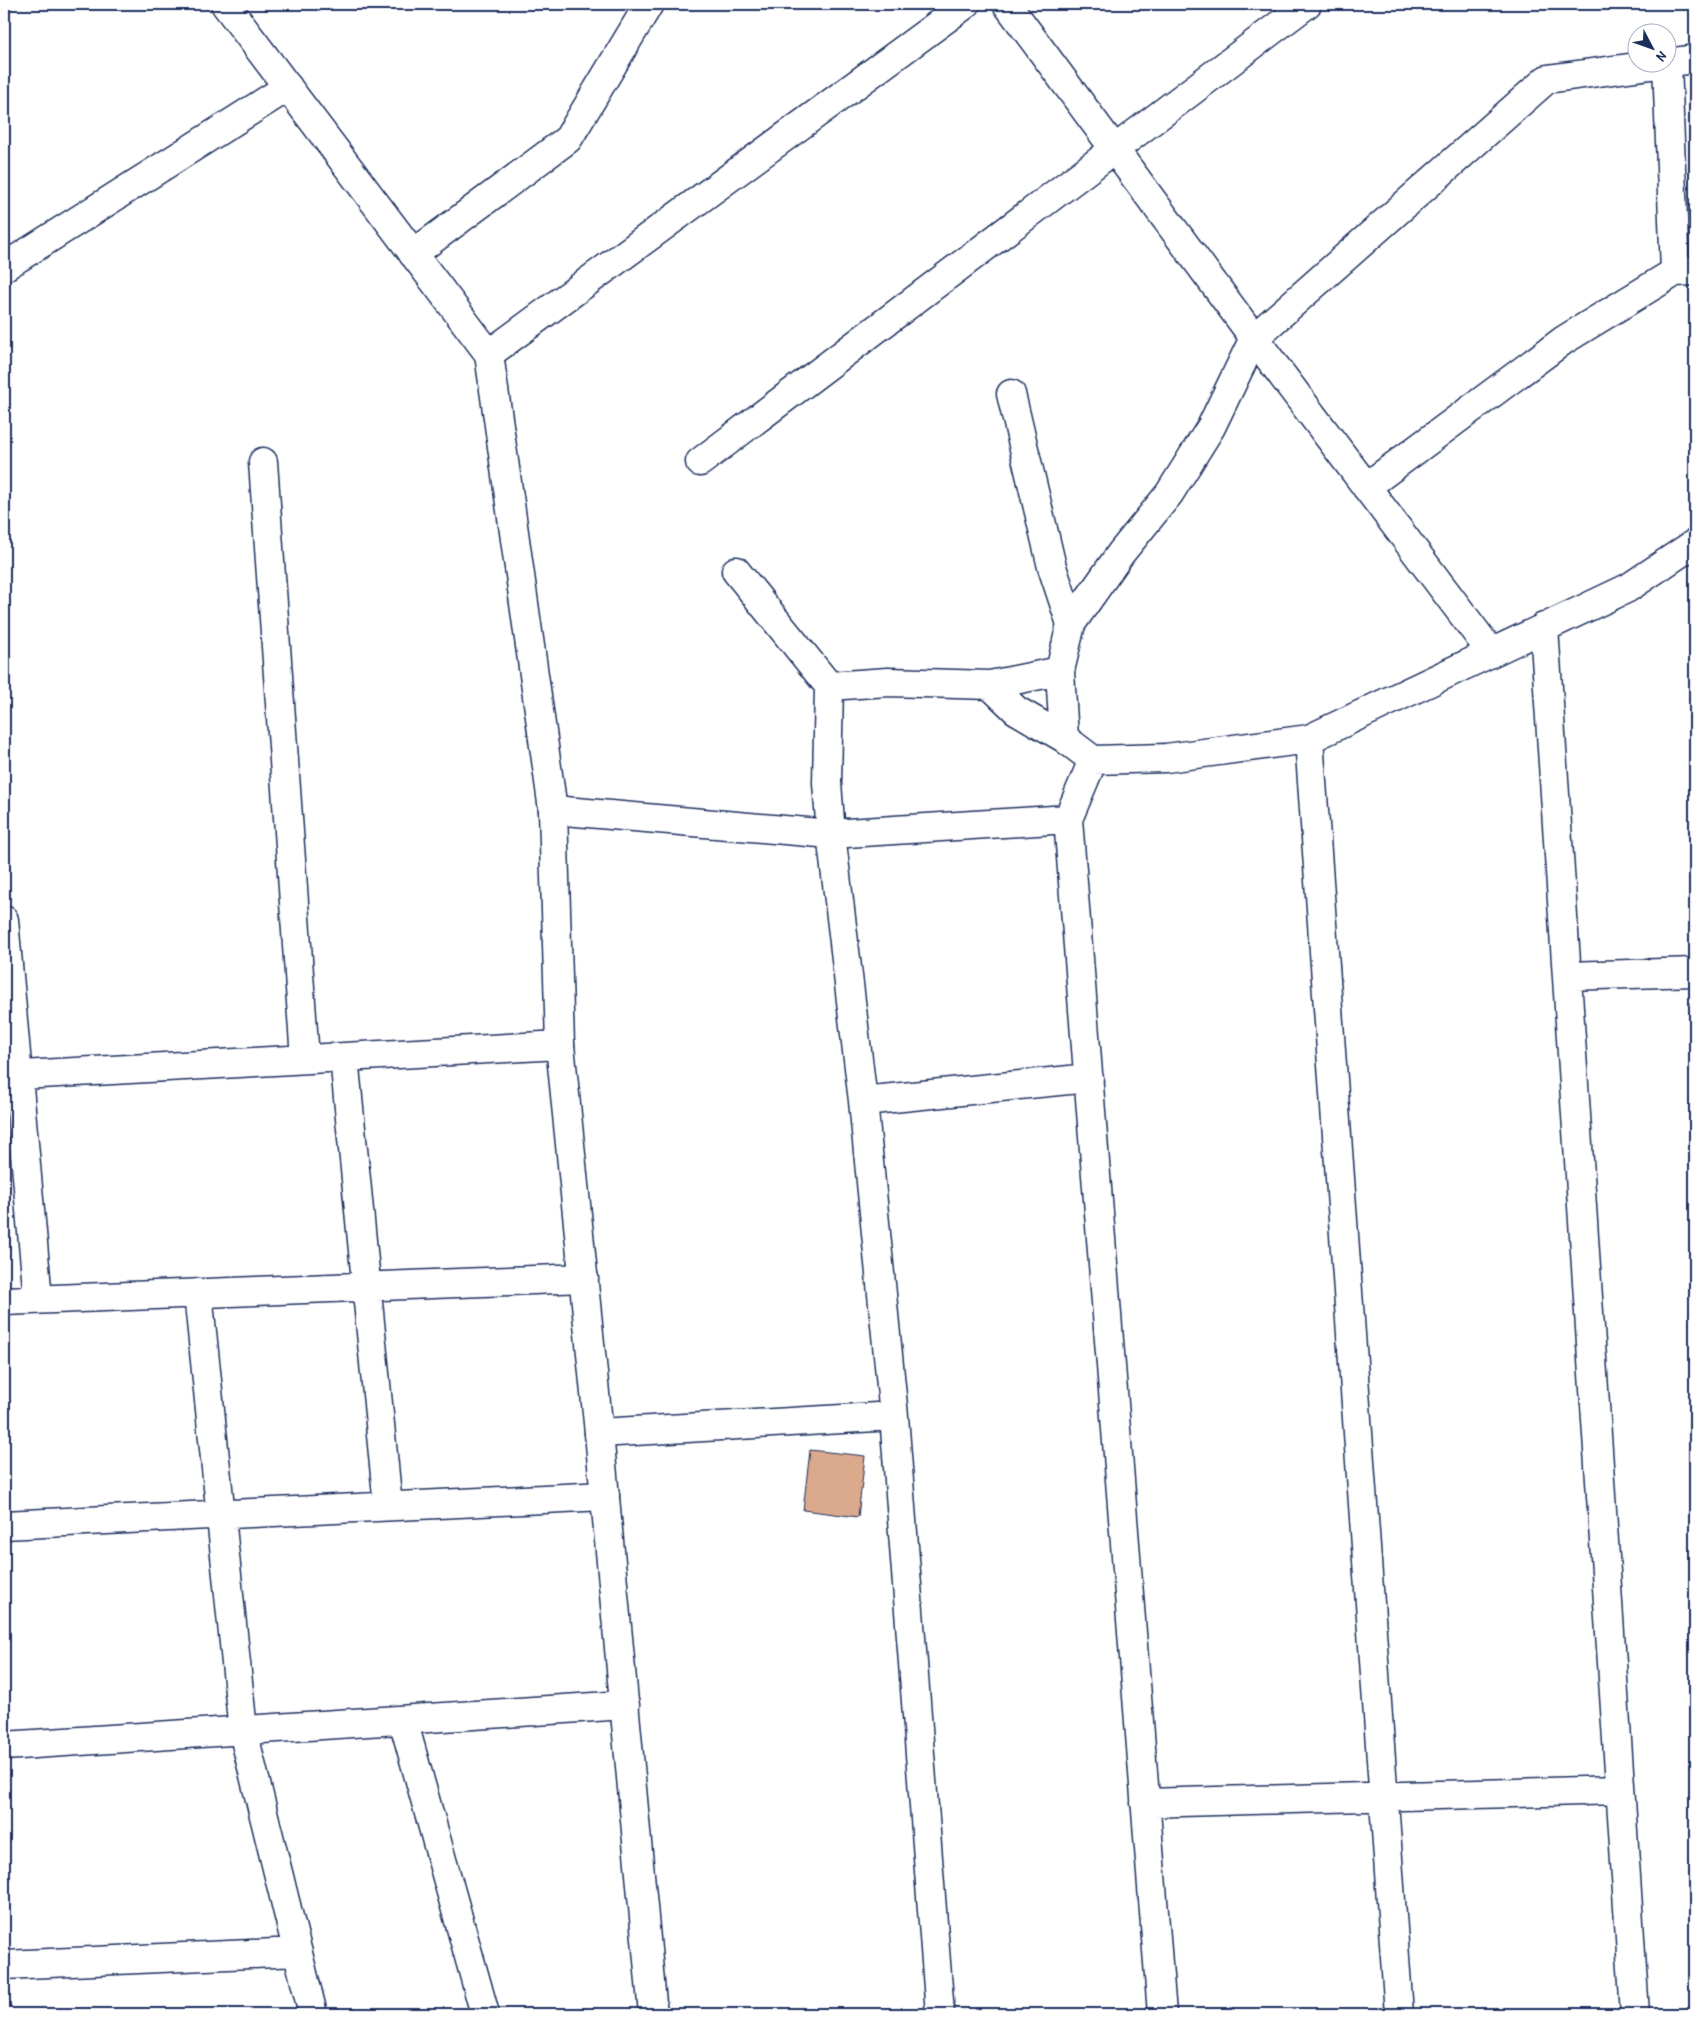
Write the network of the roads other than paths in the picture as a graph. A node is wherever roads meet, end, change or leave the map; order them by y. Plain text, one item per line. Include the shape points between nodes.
1 (225, 4) edge
2 (649, 4) edge
3 (966, 4) edge
4 (1007, 4) edge
5 (1307, 4) edge
6 (1278, 12) edge
7 (1695, 59) edge
8 (1676, 62) edge
9 (1626, 68) edge
10 (1668, 72) edge
11 (288, 87) junction
12 (1114, 149) junction
13 (414, 254) junction
14 (4, 267) edge
15 (1685, 272) edge
16 (1254, 338) junction
17 (490, 354) junction
18 (1011, 394) dead end
19 (263, 462) dead end
20 (700, 462) dead end
21 (1366, 487) junction
22 (1695, 542) edge
23 (736, 571) dead end
24 (1071, 624) junction
25 (1544, 627) junction
26 (1491, 652) junction
27 (1060, 671) junction
28 (990, 685) junction
29 (829, 686) junction
30 (1064, 738) junction
31 (1309, 739) junction
32 (1093, 760) junction
33 (553, 810) junction
34 (1068, 819) junction
35 (832, 834) junction
36 (4, 920) edge
37 (1695, 972) edge
38 (1567, 976) junction
39 (7, 990) edge
40 (560, 1045) junction
41 (344, 1057) junction
42 (305, 1059) junction
43 (11, 1076) edge
44 (1089, 1078) junction
45 (863, 1101) junction
46 (584, 1278) junction
47 (367, 1287) junction
48 (198, 1293) junction
49 (38, 1299) junction
50 (4, 1300) edge
51 (894, 1416) junction
52 (600, 1433) junction
53 (605, 1496) junction
54 (388, 1506) junction
55 (221, 1515) junction
56 (4, 1525) edge
57 (625, 1706) junction
58 (403, 1720) junction
59 (243, 1731) junction
60 (4, 1746) edge
61 (1620, 1790) junction
62 (1384, 1796) junction
63 (1145, 1802) junction
64 (298, 1952) junction
65 (4, 1966) edge
66 (313, 2014) edge
67 (485, 2014) edge
68 (653, 2014) edge
69 (940, 2014) edge
70 (1162, 2014) edge
71 (1399, 2014) edge
72 (1634, 2014) edge

1 - 11 street
2 - 13 street via 568,139
3 - 17 street
4 - 12 street
5 - 6 street
6 - 12 street
7 - 8 street
9 - 16 street via 1547,79
10 - 15 street
11 - 13 street
11 - 14 street
12 - 16 street
12 - 20 street
13 - 17 street
15 - 21 street via 1564,340
16 - 21 street
16 - 24 street via 1211,427 1170,494 1121,553
17 - 33 street
18 - 24 street via 1052,567
19 - 42 street
21 - 26 street
22 - 25 street via 1628,588
23 - 29 street
24 - 27 street
25 - 26 street
25 - 38 street
26 - 31 street
27 - 28 street
27 - 30 street
28 - 29 street via 888,682
28 - 30 street via 1016,710
29 - 35 street via 827,783
30 - 32 street
31 - 32 street via 1166,758
31 - 62 street
32 - 34 street
33 - 35 street
33 - 40 street
34 - 35 street
34 - 44 street
35 - 45 street
36 - 39 street
37 - 38 street
38 - 61 street
39 - 43 street
40 - 41 street
40 - 46 street
41 - 42 street
41 - 47 street
42 - 43 street
43 - 49 street
44 - 45 street
44 - 63 street
45 - 51 street
46 - 47 street
46 - 52 street
47 - 48 street
47 - 54 street
48 - 49 street
48 - 55 street
49 - 50 street
51 - 52 street
51 - 69 street
52 - 53 street
53 - 54 street
53 - 57 street
54 - 55 street
55 - 56 street
55 - 59 street
57 - 58 street
57 - 68 street
58 - 59 street
58 - 67 street
59 - 60 street
59 - 64 street
61 - 62 street
61 - 72 street
62 - 63 street
62 - 71 street
63 - 70 street
64 - 65 street
64 - 66 street

